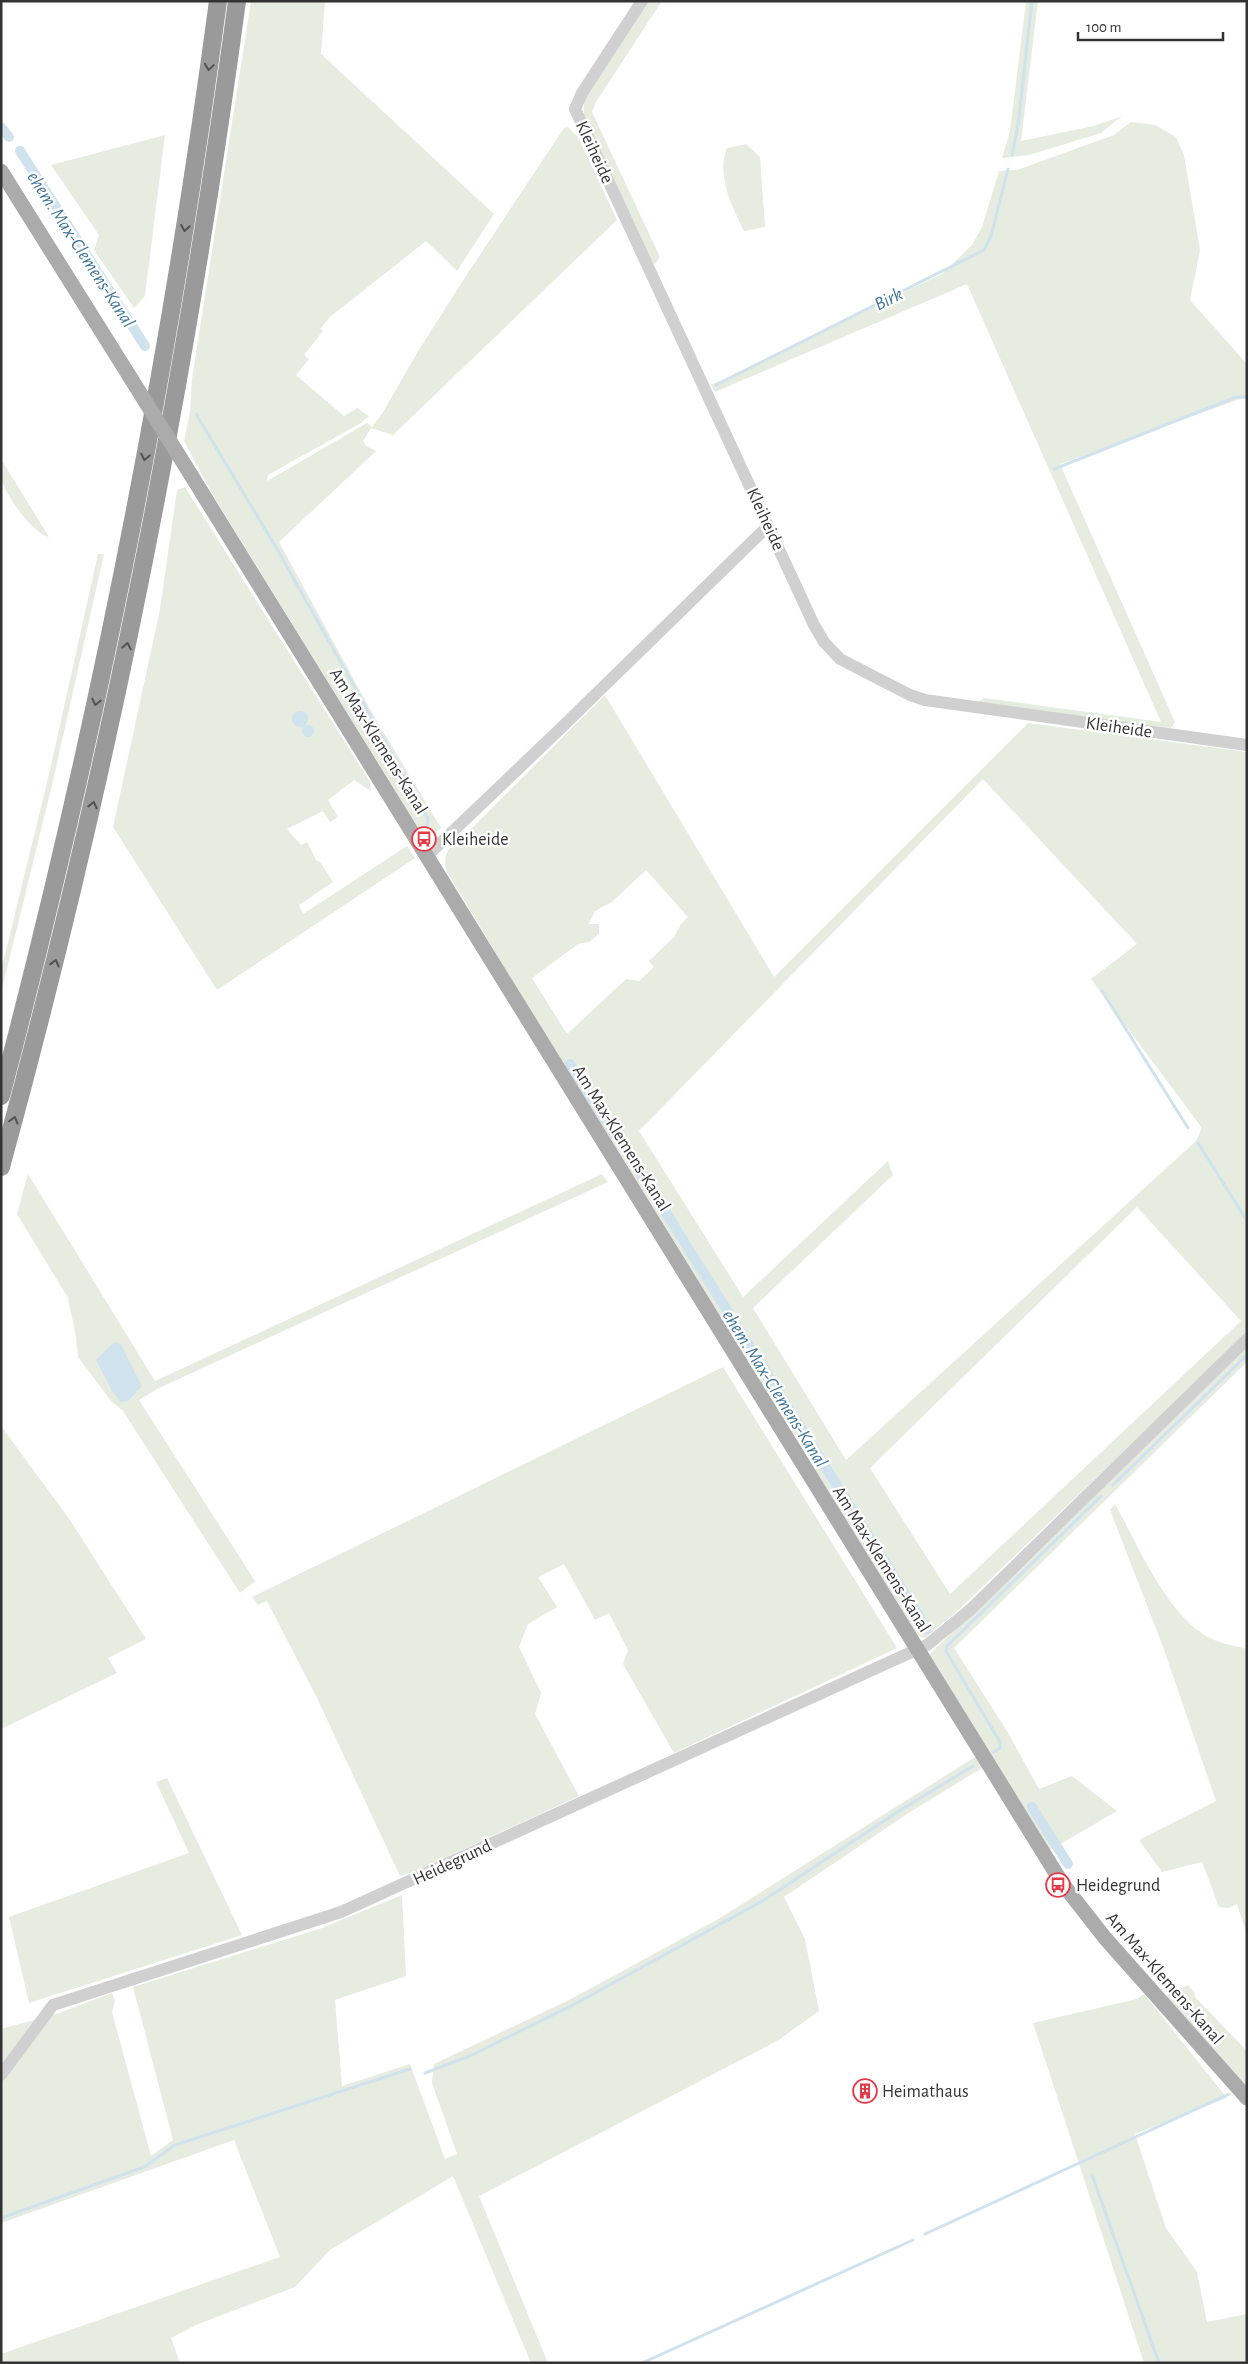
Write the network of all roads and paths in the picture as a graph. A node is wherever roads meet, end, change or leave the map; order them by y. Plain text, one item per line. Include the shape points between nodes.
1 (218, 1) edge
2 (237, 1) edge
3 (642, 1) edge
4 (1, 171) edge
5 (768, 526) junction
6 (1247, 745) edge
7 (428, 855) junction
8 (1, 1096) edge
9 (1, 1167) edge
10 (1247, 1340) edge
11 (917, 1651) junction
12 (1, 2075) edge
13 (1247, 2098) edge

1 -> 8 highway via 178,270 115,614 63,851
9 -> 2 highway via 83,845 145,559 198,268
3 - 5 street, Kleiheide via 575,109
4 - 7 main road, Am Max-Klemens-Kanal, bridge
5 - 6 street, Kleiheide via 828,648 849,665 910,695 925,700
5 - 7 street
7 - 11 main road, Am Max-Klemens-Kanal
10 - 11 street, Heidegrund via 970,1610
11 - 12 street, Heidegrund via 341,1912 53,2005
11 - 13 main road, Am Max-Klemens-Kanal via 1069,1892 1115,1951

